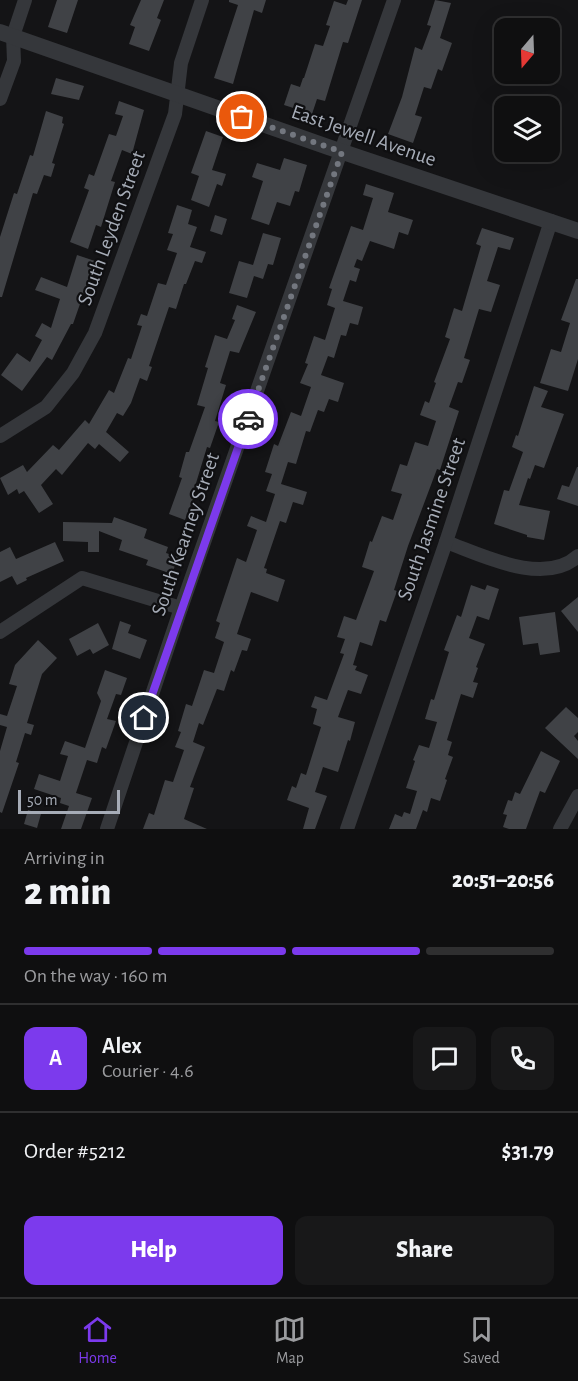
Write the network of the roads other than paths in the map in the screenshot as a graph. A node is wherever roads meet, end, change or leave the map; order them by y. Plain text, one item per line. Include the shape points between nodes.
1 (25, 0) edge
2 (202, 0) edge
3 (394, 0) edge
4 (6, 34) edge
5 (177, 94) junction
6 (0, 99) edge
7 (342, 152) junction
8 (551, 221) junction
9 (578, 231) edge
10 (0, 436) edge
11 (446, 542) junction
12 (578, 556) edge
13 (181, 608) junction
14 (0, 632) edge
15 (578, 796) edge
16 (107, 829) edge
17 (347, 829) edge
18 (560, 829) edge

1 - 4 street
2 - 5 street, South Leyden Street via 181,63
3 - 7 street, South Kearney Street
4 - 5 street, East Jewell Avenue
4 - 6 street via 14,61
5 - 7 street, East Jewell Avenue
5 - 10 street, South Leyden Street via 176,114 95,333 73,373 45,407
7 - 8 street, East Jewell Avenue
7 - 13 street, South Kearney Street
8 - 9 street, East Jewell Avenue
8 - 11 street, South Jasmine Street
11 - 12 street via 518,568 544,569 571,562
11 - 17 street, South Jasmine Street
13 - 14 street via 82,579
13 - 16 street, South Kearney Street
15 - 18 street

